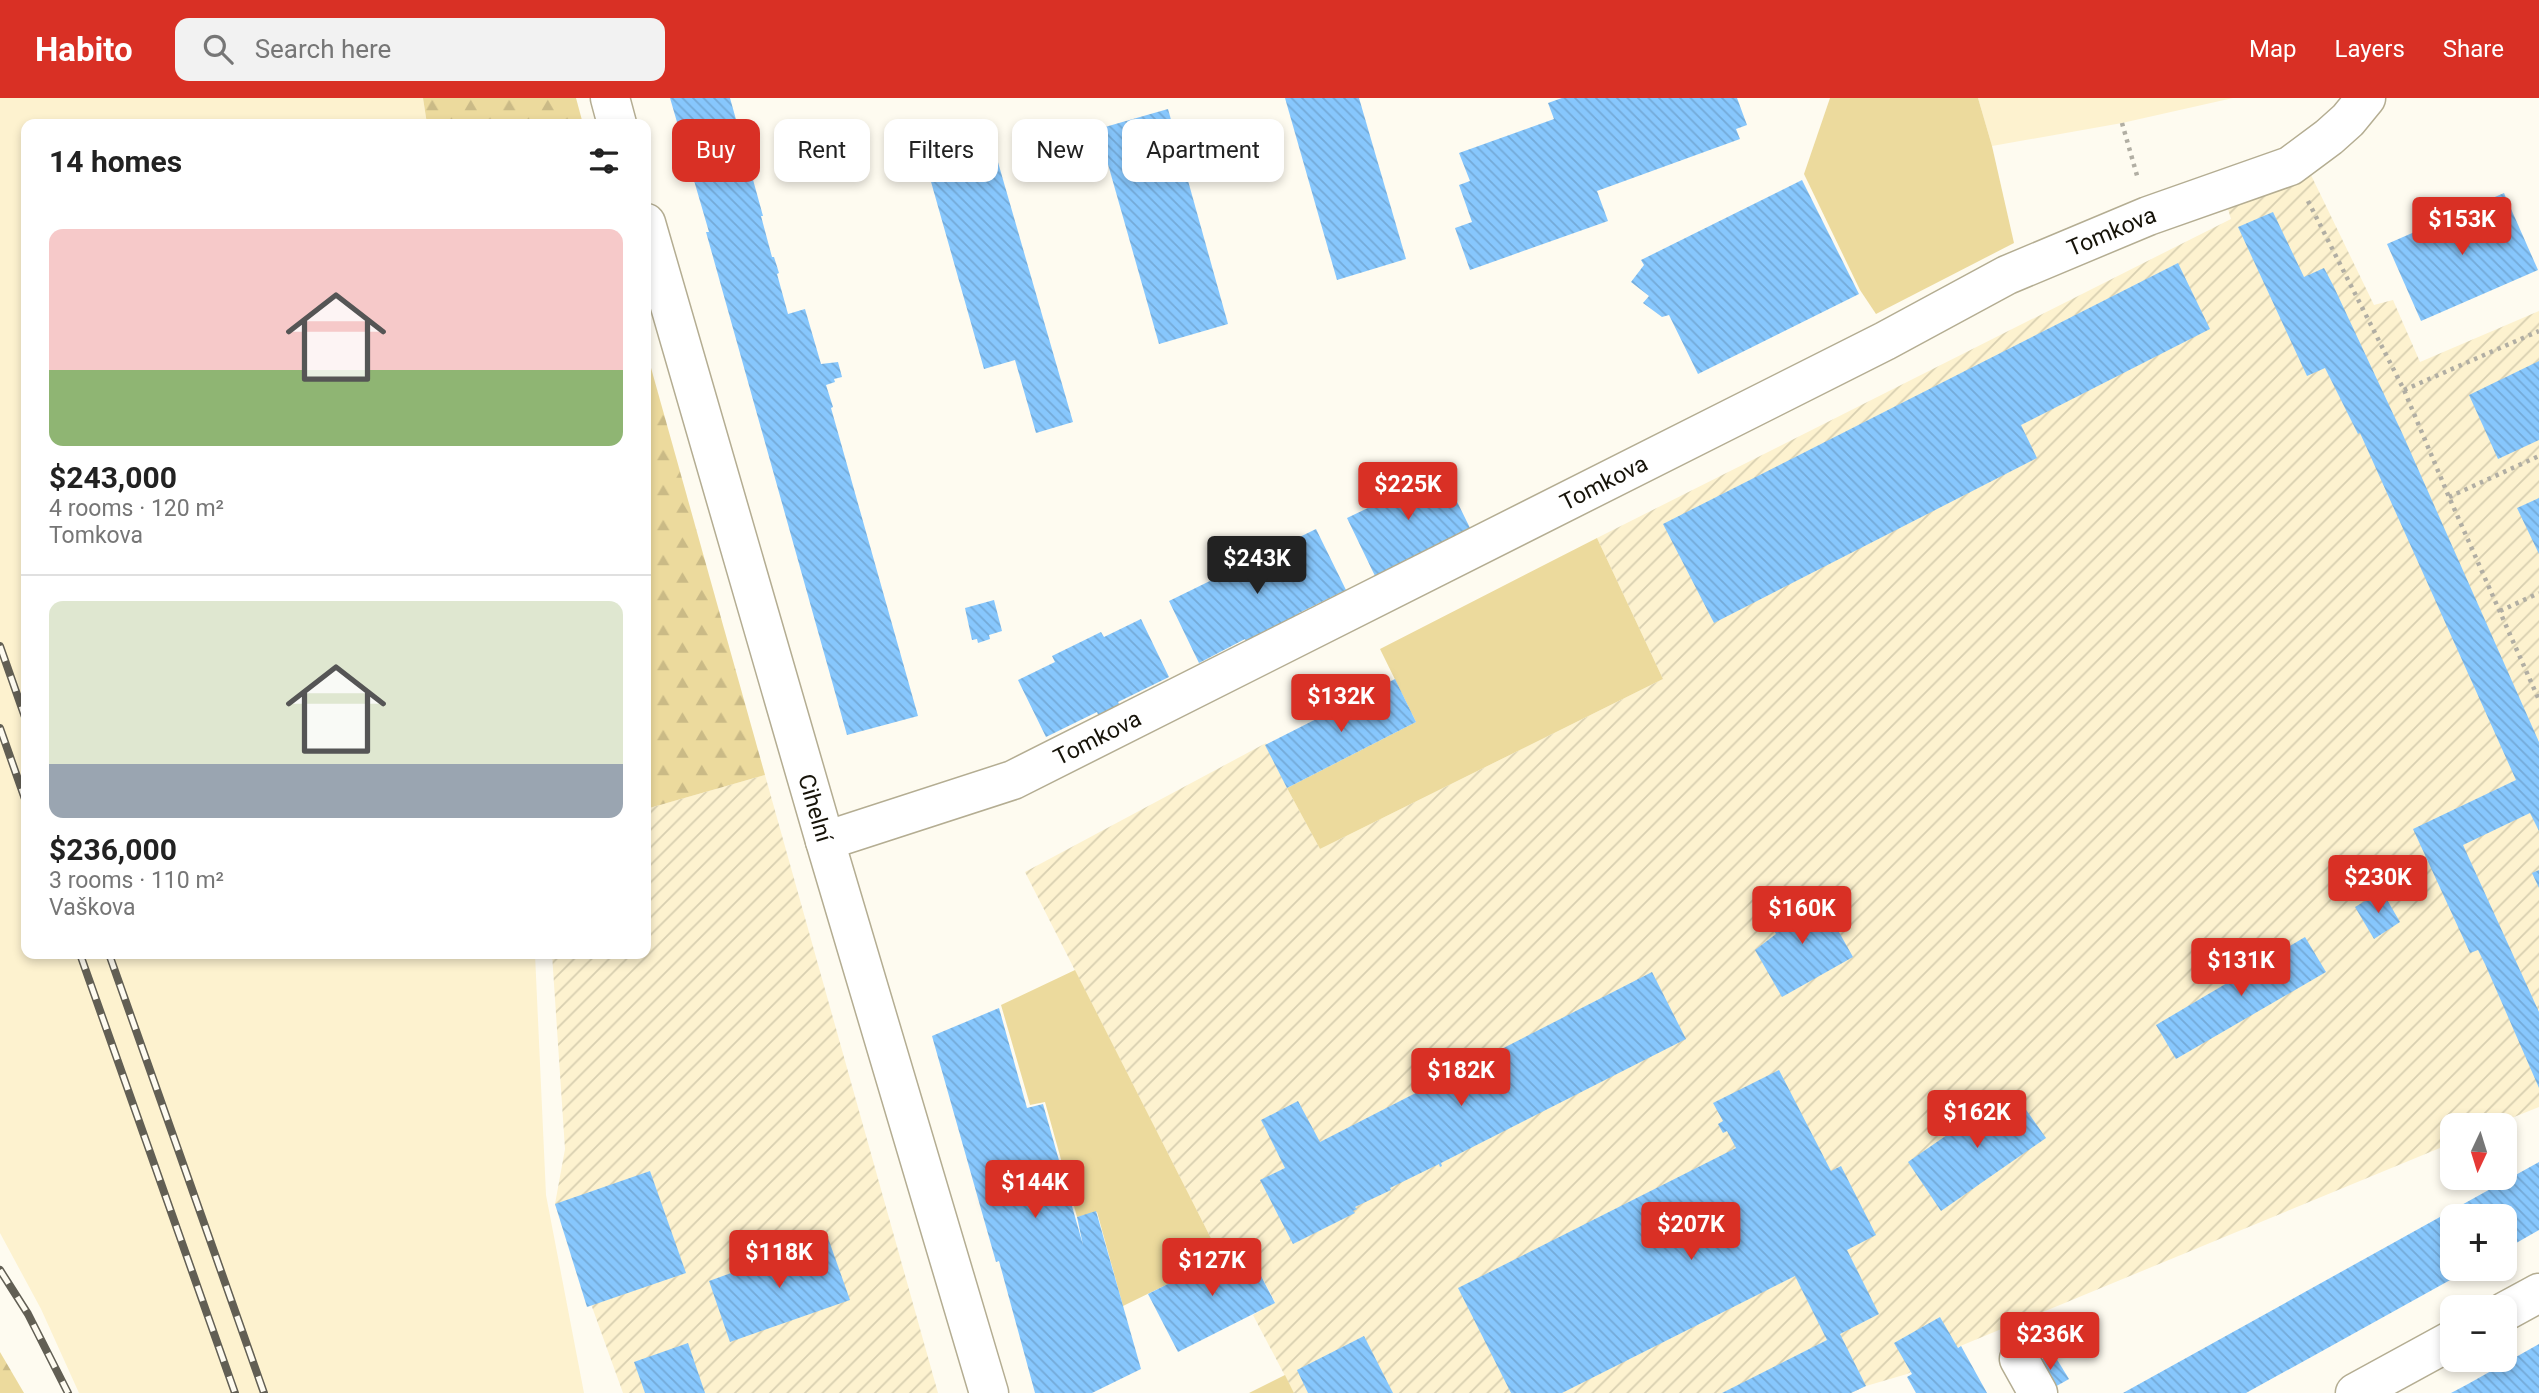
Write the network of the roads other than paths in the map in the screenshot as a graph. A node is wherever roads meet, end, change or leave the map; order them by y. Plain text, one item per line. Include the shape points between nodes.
1 (610, 98) edge
2 (2366, 98) edge
3 (616, 119) edge
4 (651, 240) edge
5 (825, 841) junction
6 (2539, 1293) edge
7 (2517, 1304) edge
8 (2440, 1347) edge
9 (2019, 1359) dead end
10 (989, 1393) edge
11 (2038, 1393) edge
12 (2355, 1393) edge

1 - 3 street
2 - 5 street, Tomkova via 2348,120 2290,166 2148,216 2007,275 1657,457 1013,780
4 - 5 street, Cihelní
5 - 10 street, Cihelní
6 - 7 street
8 - 12 street
9 - 11 street

